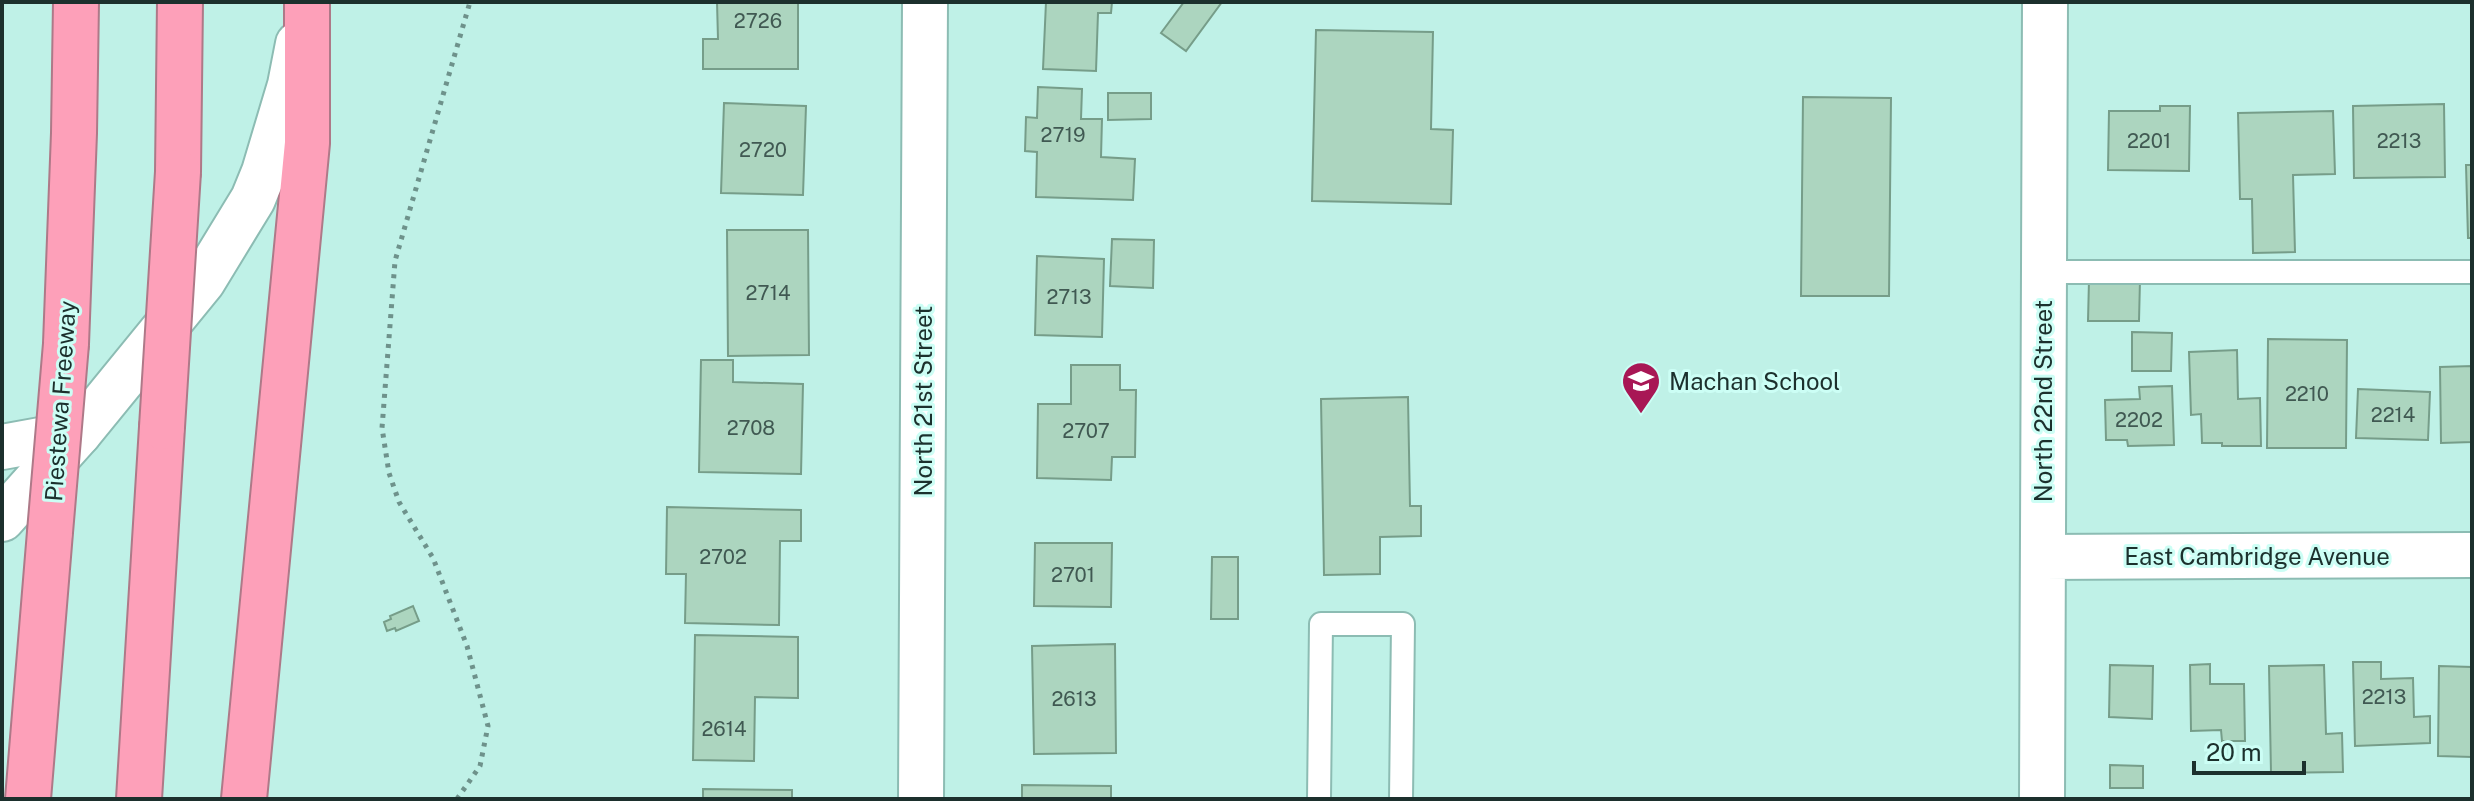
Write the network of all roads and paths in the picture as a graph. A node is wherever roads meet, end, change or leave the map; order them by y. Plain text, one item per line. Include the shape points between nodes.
1 (76, 2) edge
2 (180, 2) edge
3 (307, 2) edge
4 (470, 2) edge
5 (925, 2) edge
6 (2045, 2) edge
7 (2044, 272) junction
8 (2472, 272) edge
9 (79, 433) junction
10 (2, 447) edge
11 (2, 492) edge
12 (2, 519) edge
13 (2472, 555) edge
14 (2043, 557) junction
15 (28, 799) edge
16 (139, 799) edge
17 (244, 799) edge
18 (457, 799) edge
19 (921, 799) edge
20 (1319, 799) edge
21 (1401, 799) edge
22 (2042, 799) edge

1 - 15 highway, Piestewa Freeway, bridge via 66,344
2 - 16 highway, bridge via 178,172
3 - 9 street via 290,85 253,199 203,281
3 - 17 highway via 307,143
4 - 18 path via 395,261 382,428 394,488 433,558 467,646 488,726 480,766
5 - 19 street, North 21st Street
6 - 7 street, North 22nd Street
7 - 8 lane
7 - 14 street, North 22nd Street
9 - 10 street
9 - 11 street
9 - 12 street
13 - 14 street, East Cambridge Avenue
14 - 22 street, North 22nd Street
20 - 21 lane via 1321,624 1403,624

